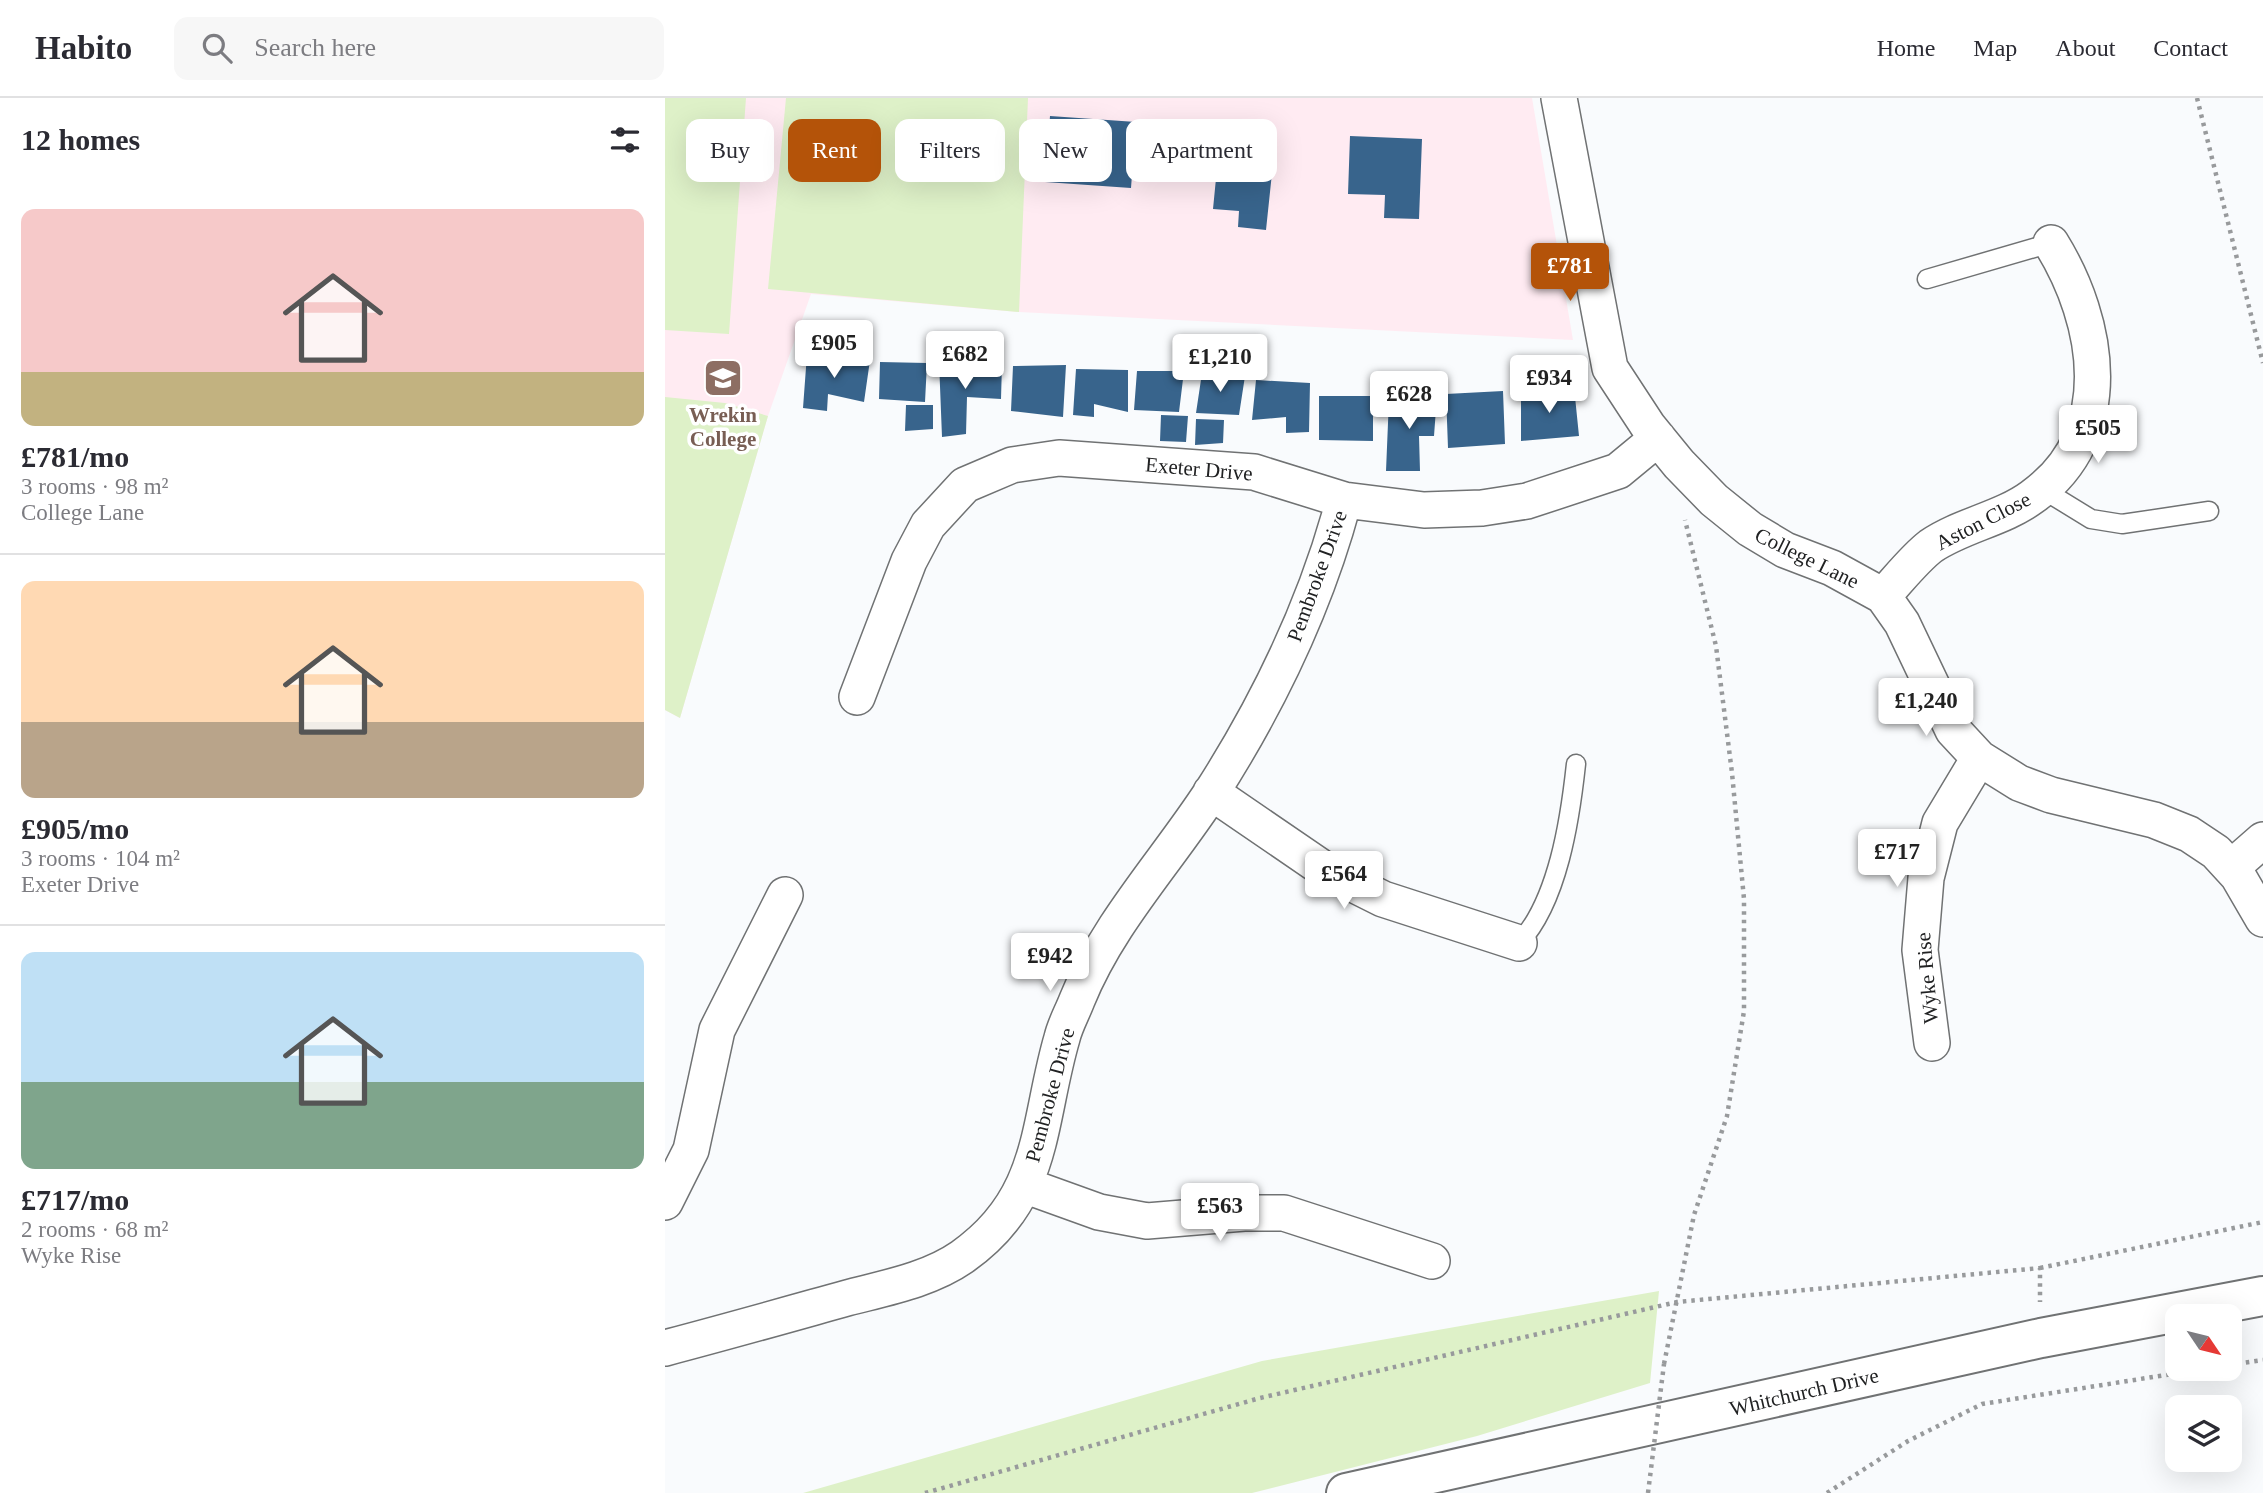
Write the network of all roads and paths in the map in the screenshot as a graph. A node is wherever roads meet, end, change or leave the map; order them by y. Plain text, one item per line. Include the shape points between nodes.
1 (1559, 98) edge
2 (2197, 98) edge
3 (2051, 243) joint
4 (1927, 279) dead end
5 (2263, 363) edge
6 (1668, 451) junction
7 (2042, 489) junction
8 (1344, 500) junction
9 (2209, 511) dead end
10 (1883, 596) junction
11 (857, 697) dead end
12 (1979, 758) junction
13 (1576, 764) dead end
14 (1211, 792) junction
15 (2263, 840) edge
16 (2231, 868) junction
17 (785, 895) dead end
18 (2263, 919) edge
19 (1519, 943) joint
20 (1932, 1043) dead end
21 (1024, 1185) junction
22 (665, 1202) edge
23 (2263, 1222) edge
24 (1432, 1261) dead end
25 (2040, 1268) junction
26 (2263, 1296) edge
27 (1677, 1302) junction
28 (2041, 1338) junction
29 (665, 1348) edge
30 (2263, 1360) edge
31 (2242, 1363) edge
32 (2165, 1375) edge
33 (925, 1493) edge
34 (1346, 1493) edge
35 (1648, 1493) edge
36 (1827, 1493) edge

1 - 6 street, College Lane via 1610,368
2 - 5 path
3 - 4 lane
3 - 7 street, Aston Close via 2068,270 2090,341 2094,396 2066,464
6 - 8 street, Exeter Drive via 1527,501 1482,508 1424,510
6 - 10 street, College Lane via 1714,500 1750,529
6 - 27 path via 1716,646 1744,911 1744,1011 1727,1116 1693,1215
7 - 9 lane via 2091,519 2122,524
7 - 10 street, Aston Close via 2031,499 1931,547
8 - 11 street, Exeter Drive via 1254,472 1059,458 1012,465 965,485 927,525
8 - 14 street, Pembroke Drive via 1305,621
10 - 12 street, College Lane via 1902,623 1953,730
12 - 16 street, College Lane via 2019,783 2051,795 2154,820 2189,834
12 - 20 street, Wyke Rise via 1940,823 1926,878 1920,950
13 - 19 lane via 1570,817 1548,891 1534,927
14 - 19 street via 1325,870 1383,899
14 - 21 street, Pembroke Drive via 1107,941 1083,986 1062,1038 1041,1143
15 - 16 street
16 - 18 street, College Lane
17 - 22 street via 717,1030 691,1150
21 - 24 street via 1099,1212 1147,1221 1283,1213
21 - 29 street, Pembroke Drive via 999,1223 962,1257 917,1279
23 - 25 path
25 - 27 path
25 - 28 path
26 - 28 main road, Whitchurch Drive
27 - 33 path via 1260,1398
27 - 35 path, bridge via 1664,1364
28 - 34 main road, Whitchurch Drive
30 - 31 path
32 - 36 path via 1982,1404 1908,1441

